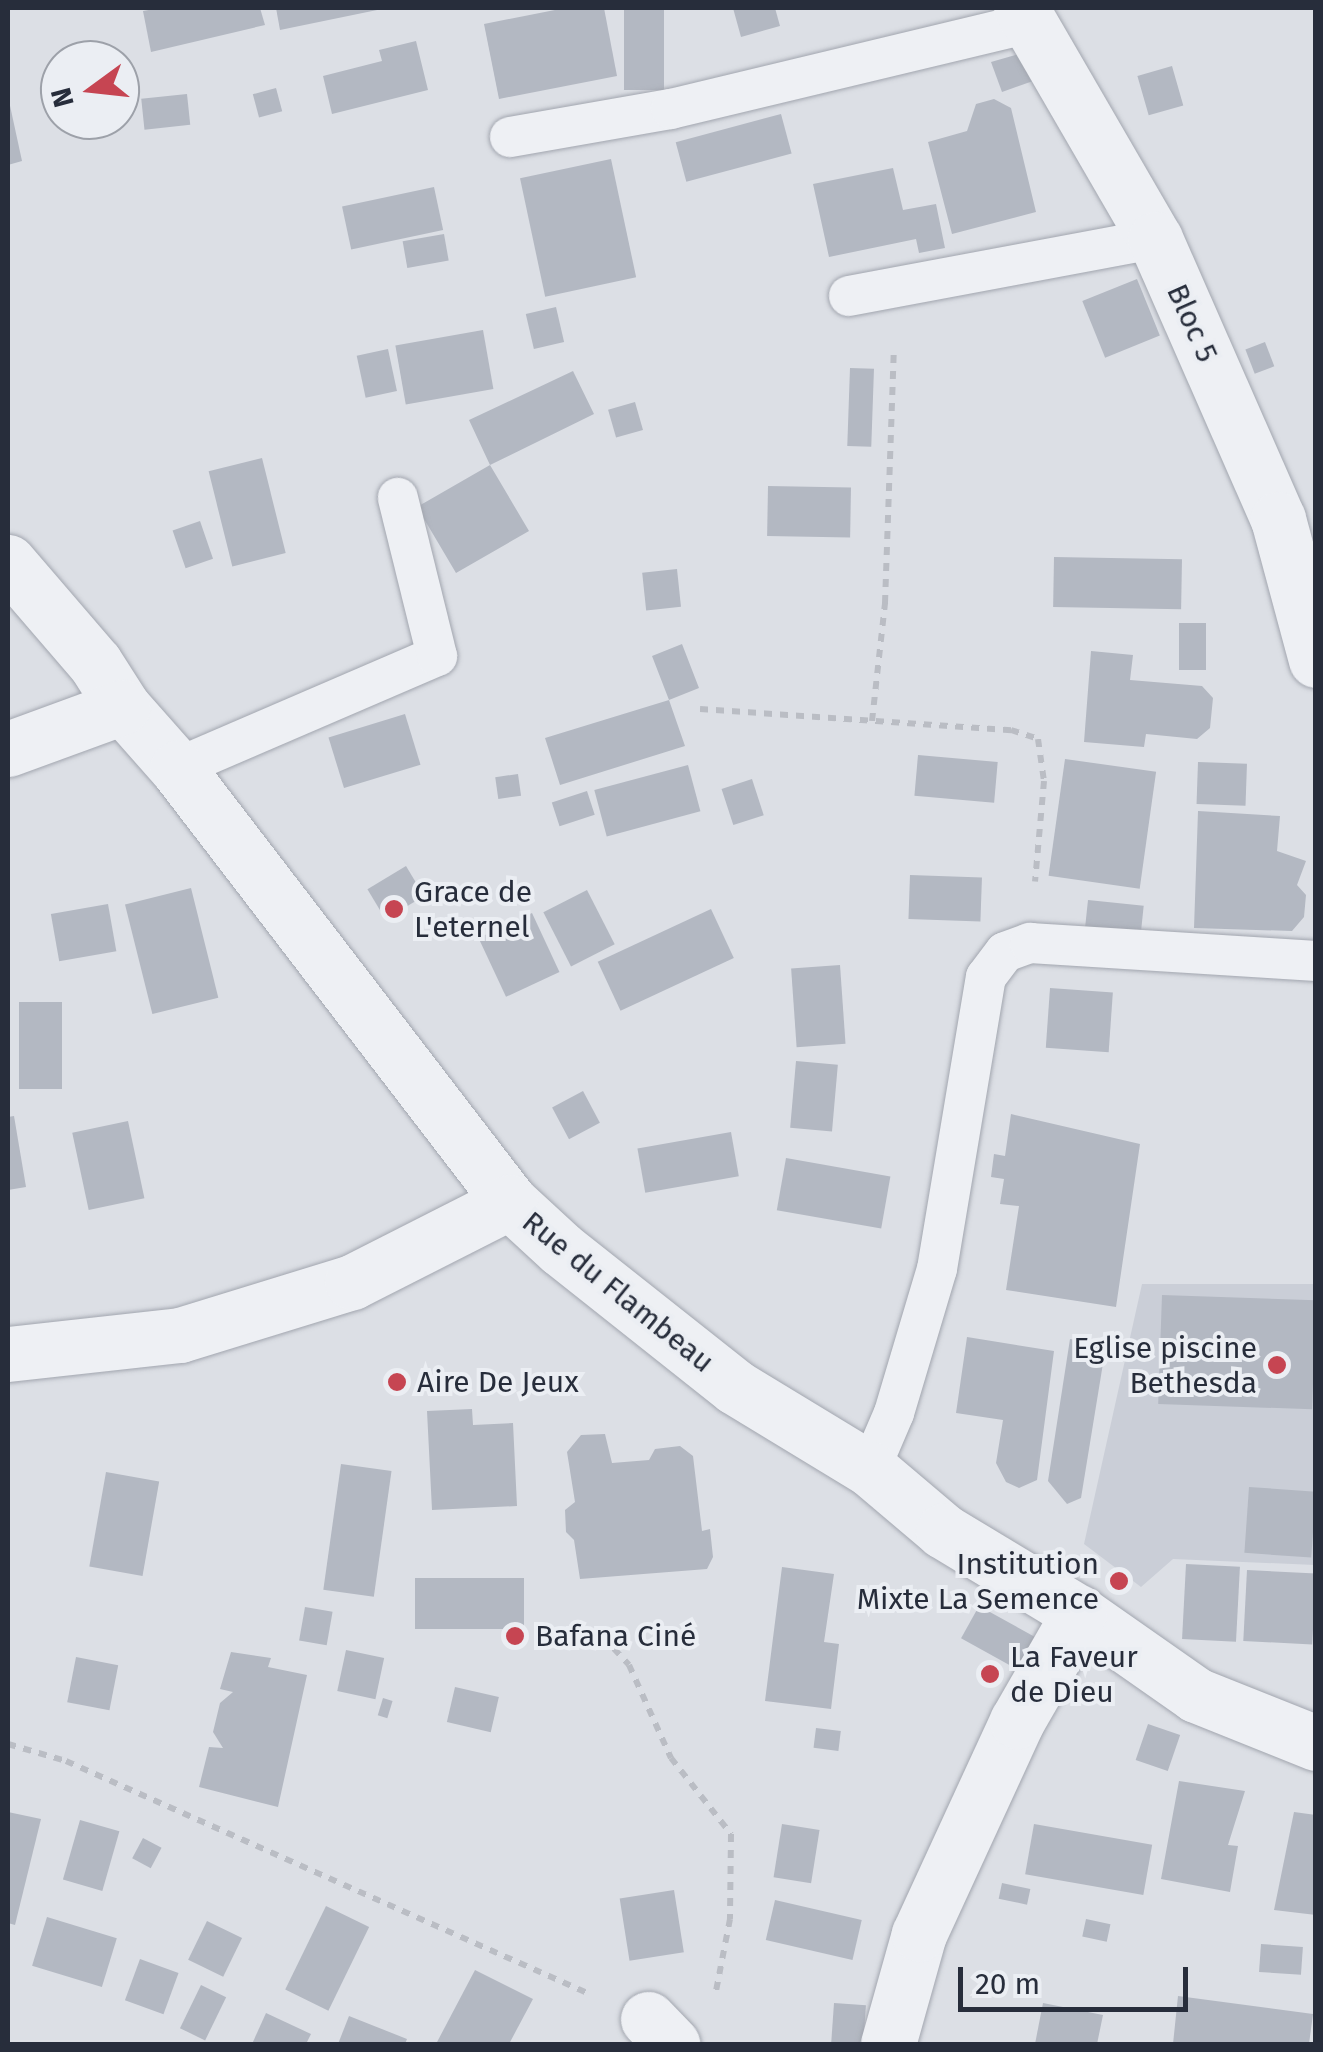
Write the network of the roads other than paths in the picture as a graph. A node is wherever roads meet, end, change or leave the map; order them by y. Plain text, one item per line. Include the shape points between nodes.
1 (1026, 15) edge
2 (510, 137) dead end
3 (1155, 239) junction
4 (848, 296) dead end
5 (398, 498) dead end
6 (8, 562) edge
7 (1316, 660) edge
8 (123, 707) junction
9 (8, 748) edge
10 (177, 768) junction
11 (1316, 961) edge
12 (510, 1202) junction
13 (8, 1354) edge
14 (870, 1470) junction
15 (1079, 1612) junction
16 (1316, 1743) edge
17 (888, 2044) edge

1 - 2 lane via 671,109
1 - 3 street, Bloc 5
3 - 4 lane
3 - 7 street, Bloc 5 via 1278,519
5 - 10 lane via 438,656
6 - 8 street, Rue du Flambeau via 95,663
8 - 9 street
8 - 10 street, Rue du Flambeau
10 - 12 street, Rue du Flambeau
11 - 14 lane via 1030,943 1005,952 986,977 937,1268
12 - 13 street via 352,1282 180,1335
12 - 14 street, Rue du Flambeau via 734,1387
14 - 15 street, Rue du Flambeau via 943,1531
15 - 16 street, Rue du Flambeau via 1196,1695
15 - 17 street via 1017,1721 919,1934

